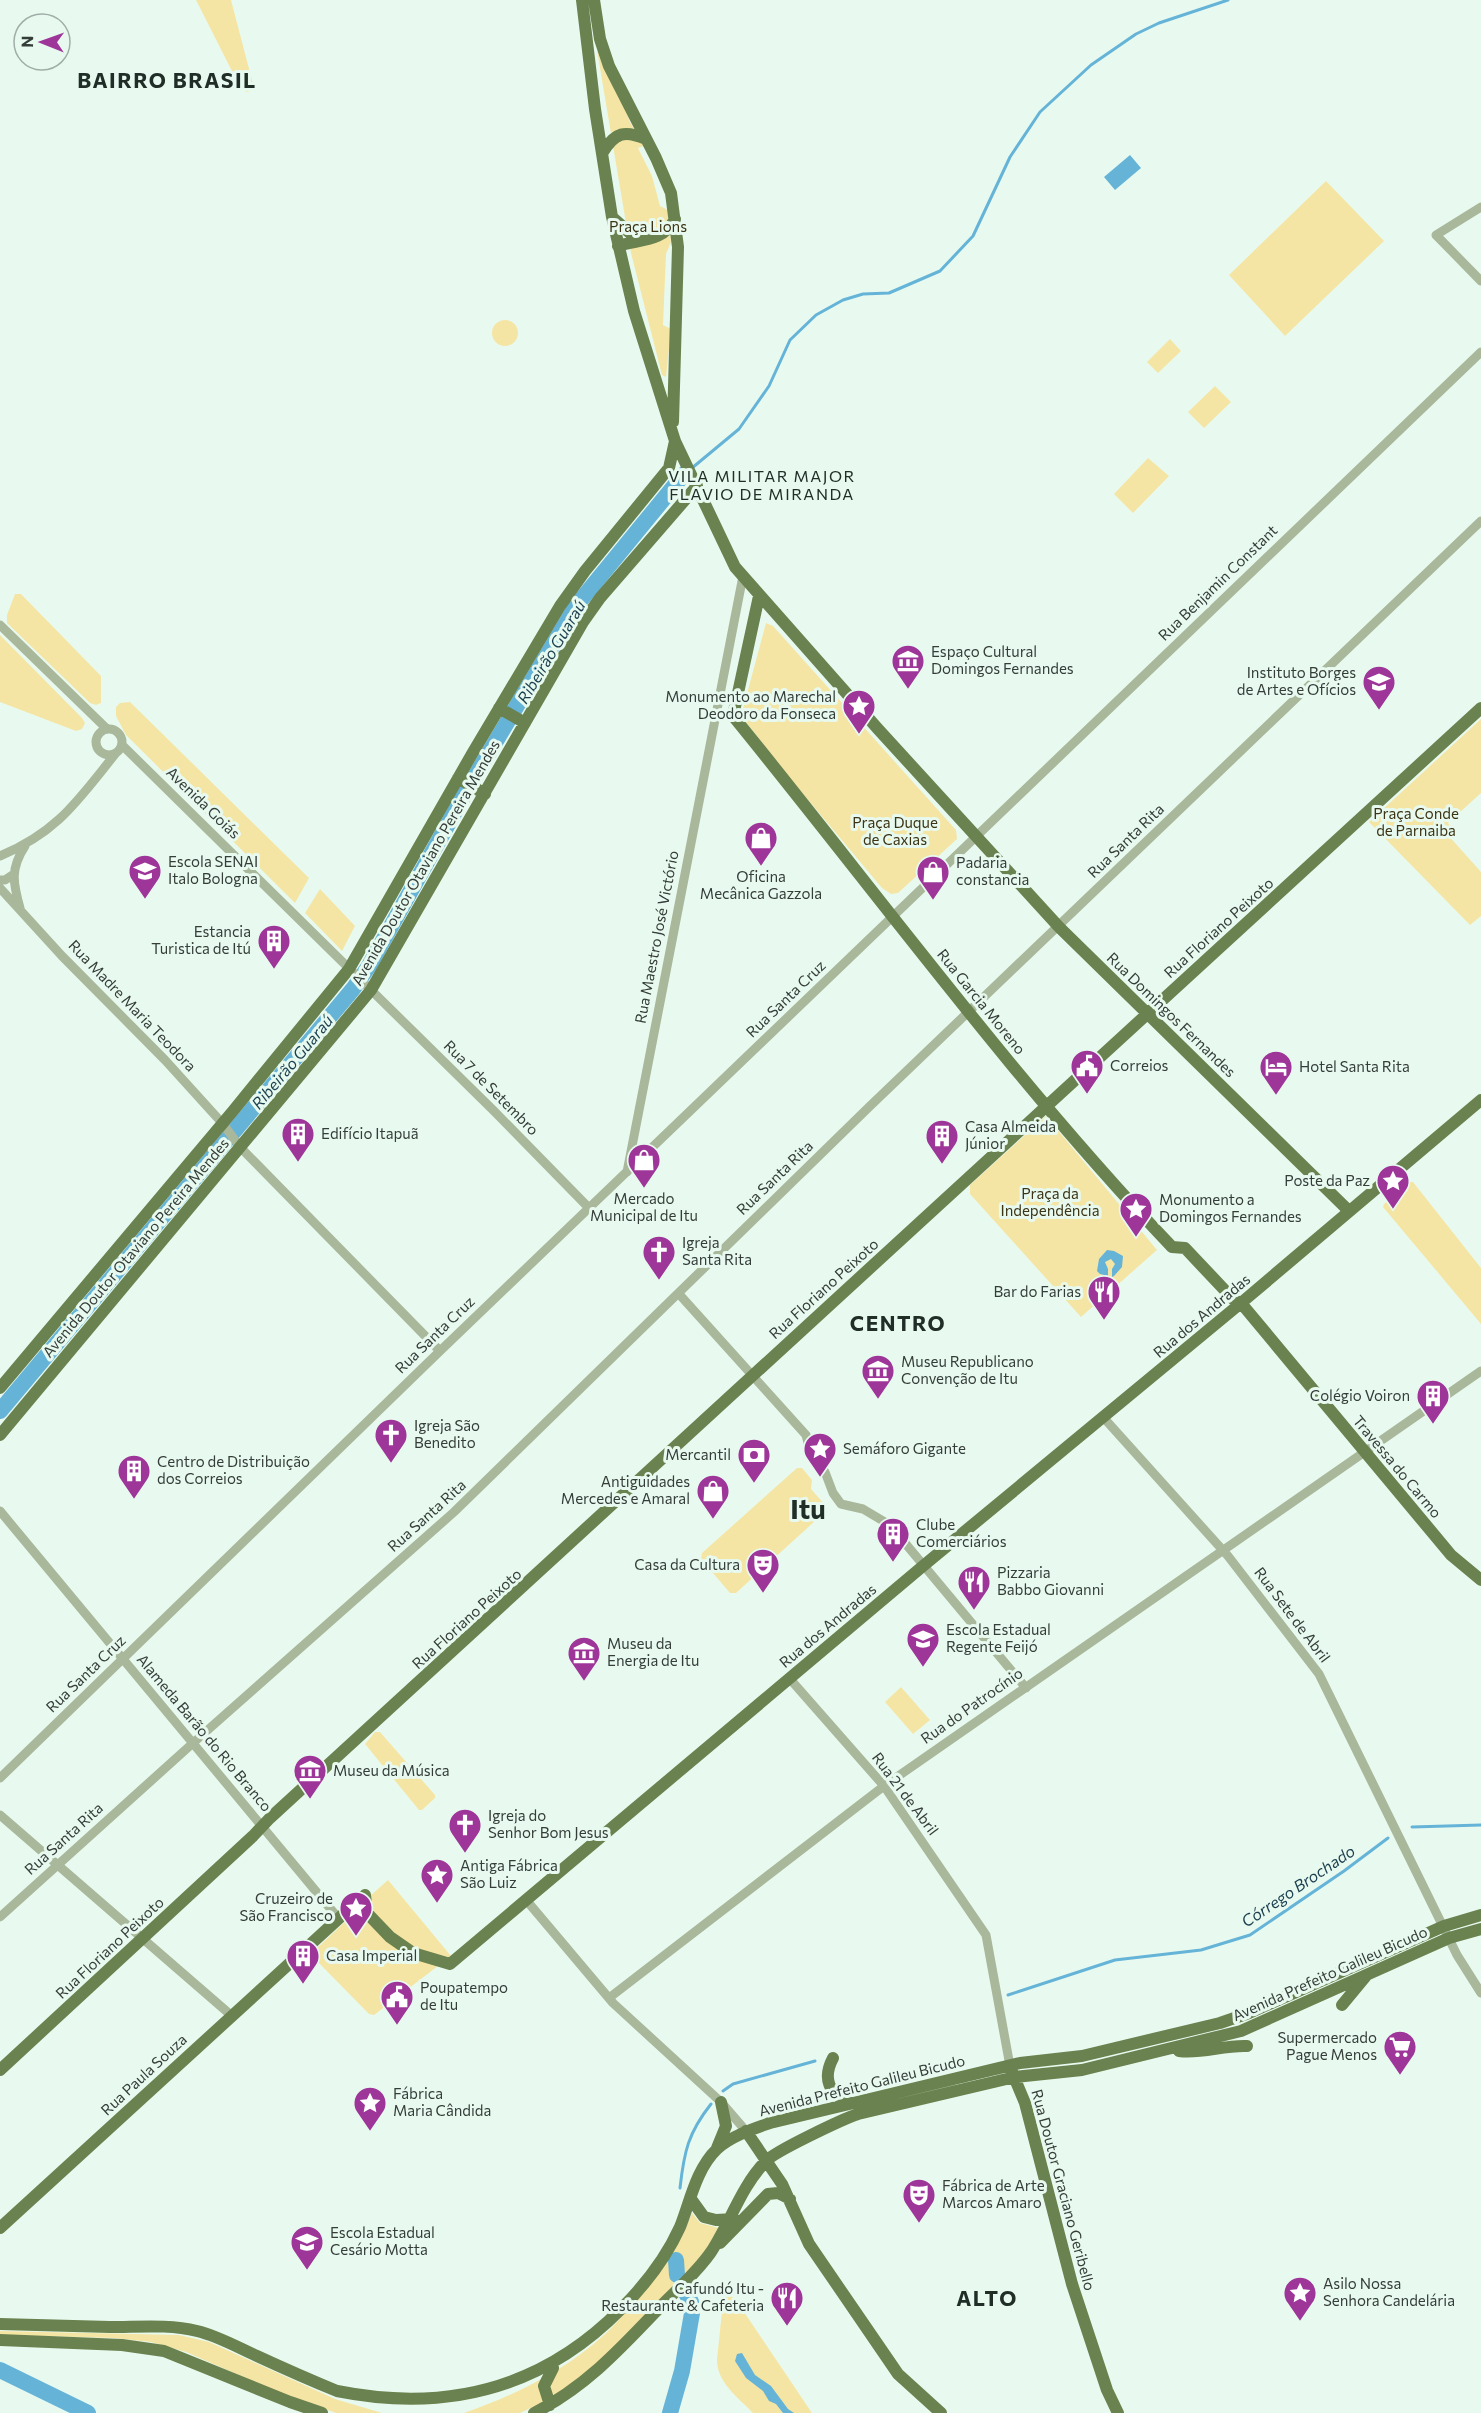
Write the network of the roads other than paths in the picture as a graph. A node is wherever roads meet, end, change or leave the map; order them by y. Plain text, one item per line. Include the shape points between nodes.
1 (582, 0) edge
2 (594, 0) edge
3 (646, 139) junction
4 (603, 152) junction
5 (1481, 207) edge
6 (612, 217) junction
7 (675, 219) junction
8 (643, 239) junction
9 (618, 246) junction
10 (1481, 281) edge
11 (1481, 352) edge
12 (674, 438) junction
13 (669, 468) junction
14 (691, 472) junction
15 (1481, 521) edge
16 (743, 576) junction
17 (759, 596) junction
18 (0, 625) edge
19 (717, 708) junction
20 (1481, 708) edge
21 (89, 711) junction
22 (512, 715) junction
23 (734, 716) junction
24 (106, 729) junction
25 (97, 745) junction
26 (122, 745) junction
27 (116, 753) junction
28 (98, 776) junction
29 (461, 780) junction
30 (481, 792) junction
31 (976, 836) junction
32 (25, 846) junction
33 (1, 855) edge
34 (14, 869) junction
35 (0, 880) edge
36 (0, 888) edge
37 (21, 910) junction
38 (893, 917) junction
39 (1059, 927) junction
40 (352, 972) junction
41 (368, 987) junction
42 (970, 1012) junction
43 (1148, 1013) junction
44 (1481, 1100) edge
45 (1047, 1106) junction
46 (224, 1126) junction
47 (238, 1144) junction
48 (627, 1172) junction
49 (589, 1208) junction
50 (1349, 1211) junction
51 (679, 1294) junction
52 (1241, 1303) junction
53 (440, 1351) junction
54 (1481, 1371) edge
55 (752, 1375) junction
56 (0, 1388) edge
57 (1103, 1417) junction
58 (0, 1435) edge
59 (1364, 1451) junction
60 (0, 1511) edge
61 (1222, 1549) junction
62 (923, 1566) junction
63 (1481, 1580) edge
64 (123, 1658) junction
65 (790, 1679) junction
66 (1026, 1688) junction
67 (193, 1743) junction
68 (0, 1778) edge
69 (884, 1786) junction
70 (0, 1815) edge
71 (262, 1826) junction
72 (58, 1865) junction
73 (365, 1895) dead end
74 (527, 1901) junction
75 (367, 1913) junction
76 (344, 1915) junction
77 (1481, 1915) edge
78 (0, 1917) edge
79 (1481, 1929) edge
80 (1446, 1932) junction
81 (986, 1935) joint
82 (142, 1938) junction
83 (1367, 1975) junction
84 (1481, 1993) edge
85 (609, 1998) junction
86 (1342, 2005) dead end
87 (232, 2016) junction
88 (1247, 2046) dead end
89 (1169, 2049) junction
90 (833, 2058) dead end
91 (1010, 2066) junction
92 (0, 2070) edge
93 (1015, 2078) junction
94 (721, 2102) junction
95 (850, 2103) junction
96 (746, 2132) junction
97 (717, 2148) junction
98 (766, 2160) junction
99 (691, 2199) junction
100 (790, 2199) junction
101 (747, 2216) junction
102 (728, 2220) junction
103 (0, 2228) edge
104 (711, 2252) junction
105 (0, 2324) edge
106 (0, 2340) edge
107 (554, 2367) junction
108 (550, 2405) junction
109 (322, 2413) edge
110 (534, 2413) edge
111 (941, 2413) edge
112 (1118, 2413) edge

1 - 4 main road
2 - 3 main road, Avenida Doutor Otaviano Pereira Mendes via 609,66
3 - 4 main road via 619,135
3 - 7 main road, Avenida Doutor Otaviano Pereira Mendes via 671,194
4 - 6 main road
5 - 10 street via 1436,235
6 - 8 main road
6 - 9 main road
7 - 8 main road via 665,234
7 - 12 main road, Avenida Doutor Otaviano Pereira Mendes via 678,247
8 - 9 main road
9 - 12 main road
11 - 31 street, Rua Benjamin Constant
12 - 13 main road, Avenida Doutor Otaviano Pereira Mendes
12 - 14 main road
13 - 14 main road via 676,462
13 - 22 main road, Avenida Doutor Otaviano Pereira Mendes via 573,588
14 - 16 main road via 735,567
14 - 22 main road, Avenida Doutor Otaviano Pereira Mendes
15 - 39 street, Rua Santa Rita
16 - 17 main road
16 - 19 street
17 - 23 main road
17 - 31 main road
18 - 21 street
19 - 23 street
19 - 48 street, Rua Maestro José Victório
20 - 43 main road, Rua Floriano Peixoto
21 - 24 street
21 - 25 street
22 - 29 main road, Avenida Doutor Otaviano Pereira Mendes
22 - 30 main road, Avenida Doutor Otaviano Pereira Mendes
23 - 38 main road
24 - 25 street via 98,735
24 - 26 street via 120,735
25 - 27 street via 106,755
25 - 28 street
26 - 27 street
26 - 40 street, Avenida Goiás
27 - 28 street
28 - 32 street via 68,813
29 - 30 main road
29 - 40 main road, Avenida Doutor Otaviano Pereira Mendes
30 - 41 main road, Avenida Doutor Otaviano Pereira Mendes
31 - 38 street
31 - 39 main road, Rua Domingos Fernandes
32 - 33 street
32 - 34 street
33 - 34 street
34 - 35 street via 6,880
34 - 37 street, Rua Madre Maria Teodora
36 - 37 street, Rua Madre Maria Teodora
37 - 46 street, Rua Madre Maria Teodora
38 - 42 main road, Rua Garcia Moreno
38 - 48 street, Rua Santa Cruz
39 - 42 street, Rua Santa Rita
39 - 43 main road, Rua Domingos Fernandes
40 - 41 street, Avenida Goiás
40 - 46 main road, Avenida Doutor Otaviano Pereira Mendes
41 - 47 main road, Avenida Doutor Otaviano Pereira Mendes
41 - 49 street, Rua 7 de Setembro
42 - 45 main road, Rua Garcia Moreno
42 - 51 street, Rua Santa Rita
43 - 45 main road, Rua Floriano Peixoto
43 - 50 main road, Rua Domingos Fernandes
44 - 50 main road, Rua dos Andradas
45 - 52 main road, Travessa do Carmo via 1172,1247 1185,1248
45 - 55 main road, Rua Floriano Peixoto
46 - 47 street, Rua Madre Maria Teodora
46 - 56 main road, Avenida Doutor Otaviano Pereira Mendes
47 - 53 street
47 - 58 main road, Avenida Doutor Otaviano Pereira Mendes
48 - 49 street, Rua Santa Cruz
49 - 53 street, Rua Santa Cruz
50 - 52 main road, Rua dos Andradas
51 - 55 street
51 - 67 street, Rua Santa Rita via 454,1512
52 - 57 main road, Rua dos Andradas
52 - 59 main road, Travessa do Carmo
53 - 64 street, Rua Santa Cruz
54 - 59 street, Rua do Patrocínio
55 - 62 street via 806,1435 810,1450 841,1504 863,1509 890,1525
55 - 71 main road, Rua Floriano Peixoto
57 - 61 street, Rua Sete de Abril
57 - 62 main road, Rua dos Andradas
59 - 61 street, Rua do Patrocínio
59 - 63 main road, Travessa do Carmo via 1451,1555
60 - 64 street, Alameda Barão do Rio Branco
61 - 66 street, Rua do Patrocínio
61 - 80 street, Rua Sete de Abril via 1319,1674
62 - 65 main road, Rua dos Andradas
62 - 66 street
64 - 67 street, Alameda Barão do Rio Branco
64 - 68 street, Rua Santa Cruz
65 - 69 street, Rua 21 de Abril
65 - 74 main road, Rua dos Andradas
66 - 69 street, Rua do Patrocínio
67 - 71 street, Alameda Barão do Rio Branco
67 - 72 street, Rua Santa Rita
69 - 81 street, Rua 21 de Abril
69 - 85 street, Rua do Patrocínio
70 - 72 street
71 - 76 street, Alameda Barão do Rio Branco
71 - 82 main road, Rua Floriano Peixoto
72 - 78 street, Rua Santa Rita
72 - 82 street
73 - 75 main road
74 - 75 main road, Rua dos Andradas via 450,1964 405,1949
74 - 85 street
75 - 76 main road
76 - 87 main road, Rua Paula Souza
77 - 80 main road, Avenida Prefeito Galileu Bicudo
79 - 80 main road, Avenida Prefeito Galileu Bicudo
80 - 83 main road, Avenida Prefeito Galileu Bicudo
80 - 84 street, Rua Sete de Abril
80 - 91 main road, Avenida Prefeito Galileu Bicudo via 1236,2018 1082,2056
81 - 91 street, Rua Doutor Graciano Geribello
82 - 87 street
82 - 92 main road, Rua Floriano Peixoto
83 - 86 main road
83 - 89 main road, Avenida Prefeito Galileu Bicudo via 1241,2031
85 - 94 street
87 - 103 main road, Rua Paula Souza
88 - 89 main road via 1230,2045 1199,2052
89 - 93 main road, Avenida Prefeito Galileu Bicudo via 1082,2070
90 - 95 main road via 828,2069 829,2087
91 - 93 main road, Rua Doutor Graciano Geribello
91 - 95 main road, Avenida Prefeito Galileu Bicudo
93 - 98 main road, Avenida Prefeito Galileu Bicudo via 851,2116
93 - 112 main road, Rua Doutor Graciano Geribello via 1072,2284
94 - 96 street
94 - 97 main road via 726,2126
95 - 96 main road, Avenida Prefeito Galileu Bicudo
96 - 97 main road, Avenida Prefeito Galileu Bicudo
96 - 98 main road
97 - 99 main road
98 - 100 main road
98 - 102 main road
99 - 102 main road via 704,2217
99 - 107 main road via 673,2242 636,2293 600,2331
100 - 101 main road via 778,2193 768,2194
100 - 111 main road via 809,2244 898,2374
101 - 102 main road
101 - 104 main road
102 - 104 main road
104 - 108 main road via 610,2359 572,2392
105 - 107 main road via 184,2328 221,2339 351,2397 405,2410 440,2410 507,2391
106 - 109 main road via 122,2345 164,2351
107 - 108 main road via 544,2386
108 - 110 main road

